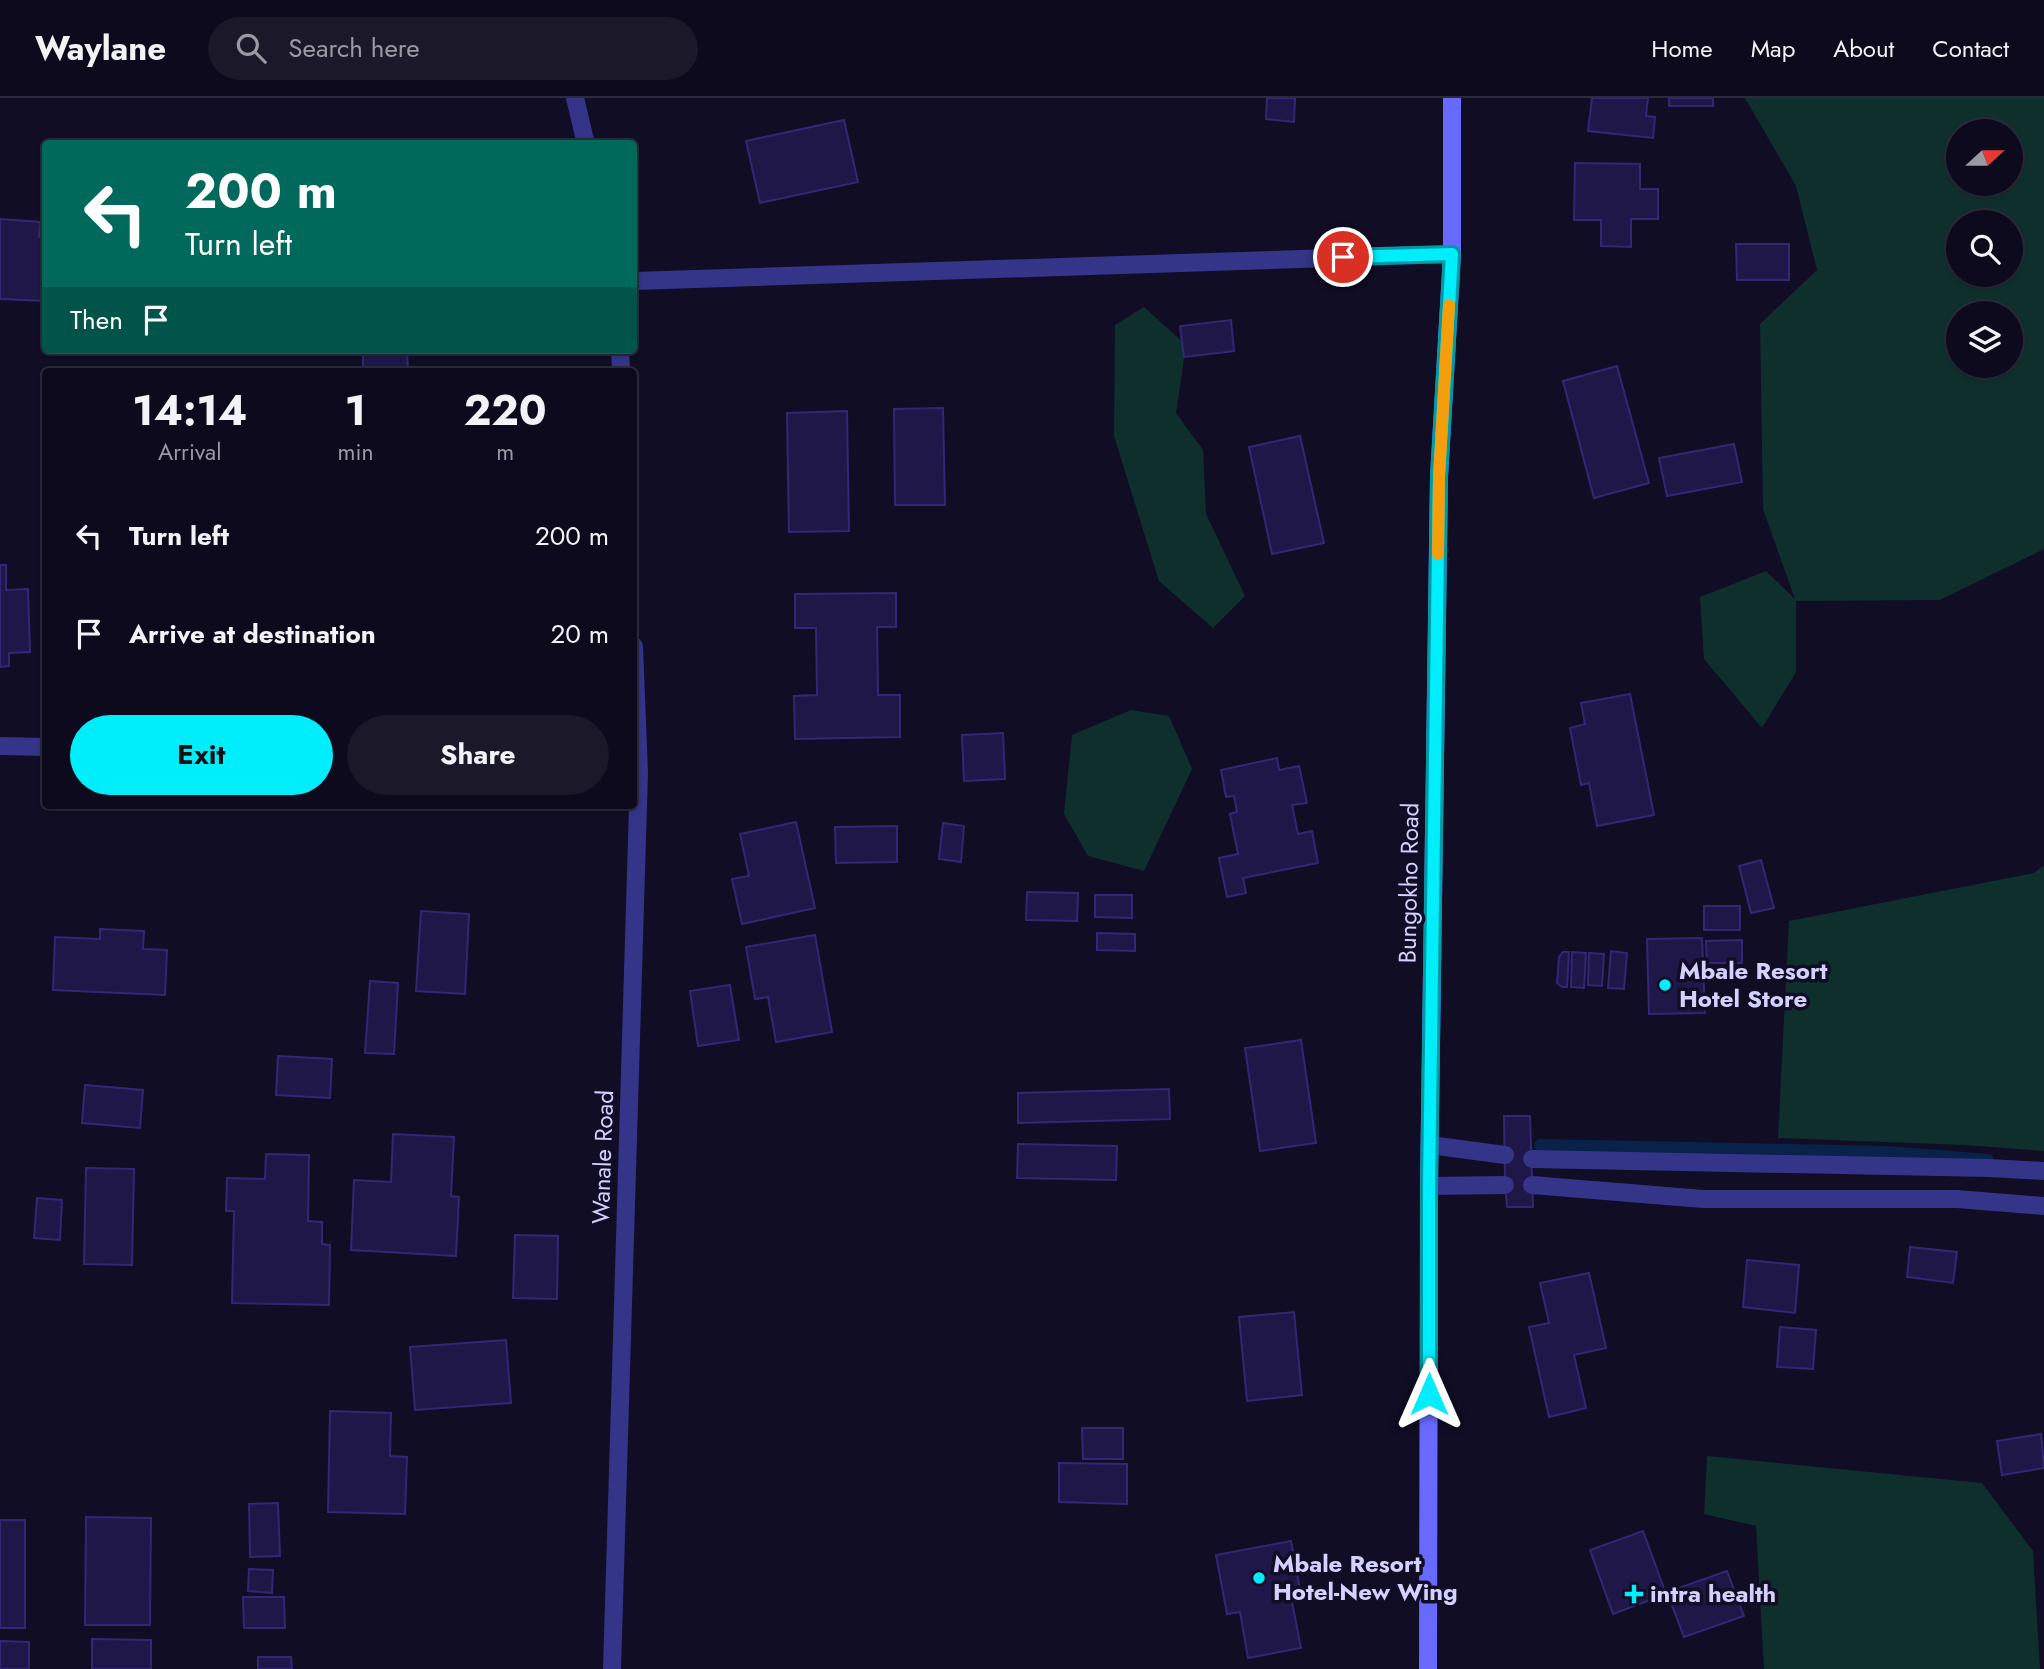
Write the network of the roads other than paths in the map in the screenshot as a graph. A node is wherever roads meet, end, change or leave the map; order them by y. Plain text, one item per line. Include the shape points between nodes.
1 (575, 98) edge
2 (1452, 98) edge
3 (585, 140) edge
4 (1452, 254) junction
5 (637, 281) edge
6 (0, 746) edge
7 (42, 747) edge
8 (635, 809) edge
9 (1430, 1145) junction
10 (1505, 1155) dead end
11 (1531, 1159) dead end
12 (2044, 1171) edge
13 (1505, 1185) dead end
14 (1532, 1185) dead end
15 (1429, 1186) junction
16 (2044, 1206) edge
17 (612, 1669) edge
18 (1428, 1669) edge

1 - 3 street
2 - 4 street, Bungokho Road
4 - 5 street
4 - 9 street, Bungokho Road via 1439,477
6 - 7 street
8 - 17 street, Wanale Road
9 - 10 street
9 - 15 street, Bungokho Road
11 - 12 street
13 - 15 street
14 - 16 street via 1703,1199 1957,1199
15 - 18 street, Bungokho Road

